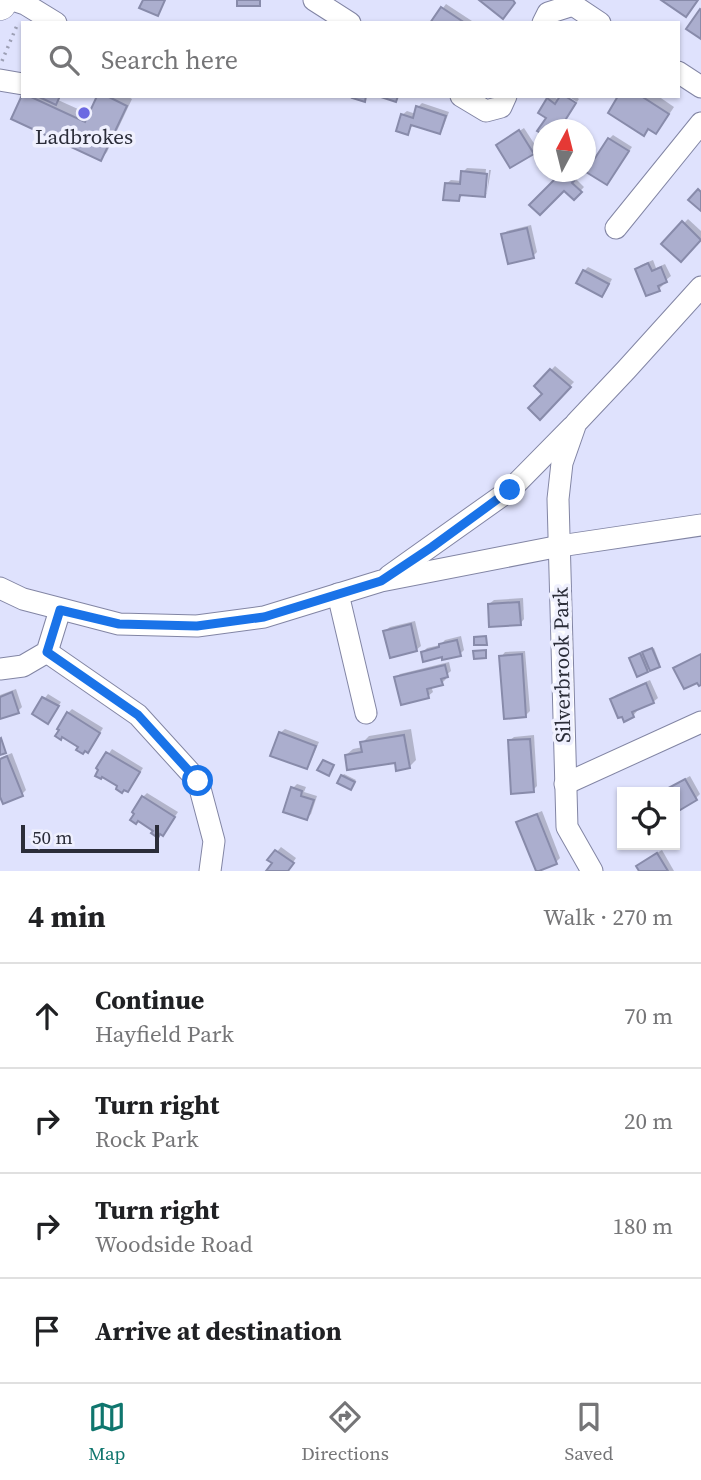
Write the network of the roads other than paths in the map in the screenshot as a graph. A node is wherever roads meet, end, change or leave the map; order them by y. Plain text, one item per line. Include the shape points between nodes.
1 (314, 0) edge
2 (10, 2) edge
3 (52, 21) edge
4 (347, 21) edge
5 (544, 21) edge
6 (597, 21) edge
7 (680, 73) edge
8 (0, 80) edge
9 (21, 84) edge
10 (701, 87) edge
11 (464, 98) edge
12 (505, 98) edge
13 (701, 123) edge
14 (617, 228) dead end
15 (701, 286) edge
16 (576, 423) junction
17 (701, 525) edge
18 (560, 546) junction
19 (381, 581) junction
20 (0, 589) edge
21 (338, 594) junction
22 (60, 610) junction
23 (47, 652) junction
24 (0, 669) edge
25 (366, 713) dead end
26 (701, 722) edge
27 (565, 784) junction
28 (210, 871) edge
29 (592, 871) edge

1 - 4 street
2 - 3 street
5 - 6 street via 548,13 573,5
7 - 10 street
8 - 9 street
11 - 12 street via 486,111 501,107
13 - 14 street
15 - 16 street
16 - 18 street, Silverbrook Park via 562,463
16 - 19 street via 510,490
17 - 18 street
18 - 19 street
18 - 27 street, Silverbrook Park
19 - 21 street
20 - 22 street
21 - 22 street via 264,617 197,626 119,624
21 - 25 street
22 - 23 street
23 - 24 street via 23,666
23 - 28 street via 138,715 198,781 214,841
26 - 27 street
27 - 29 street, Silverbrook Park via 567,827

